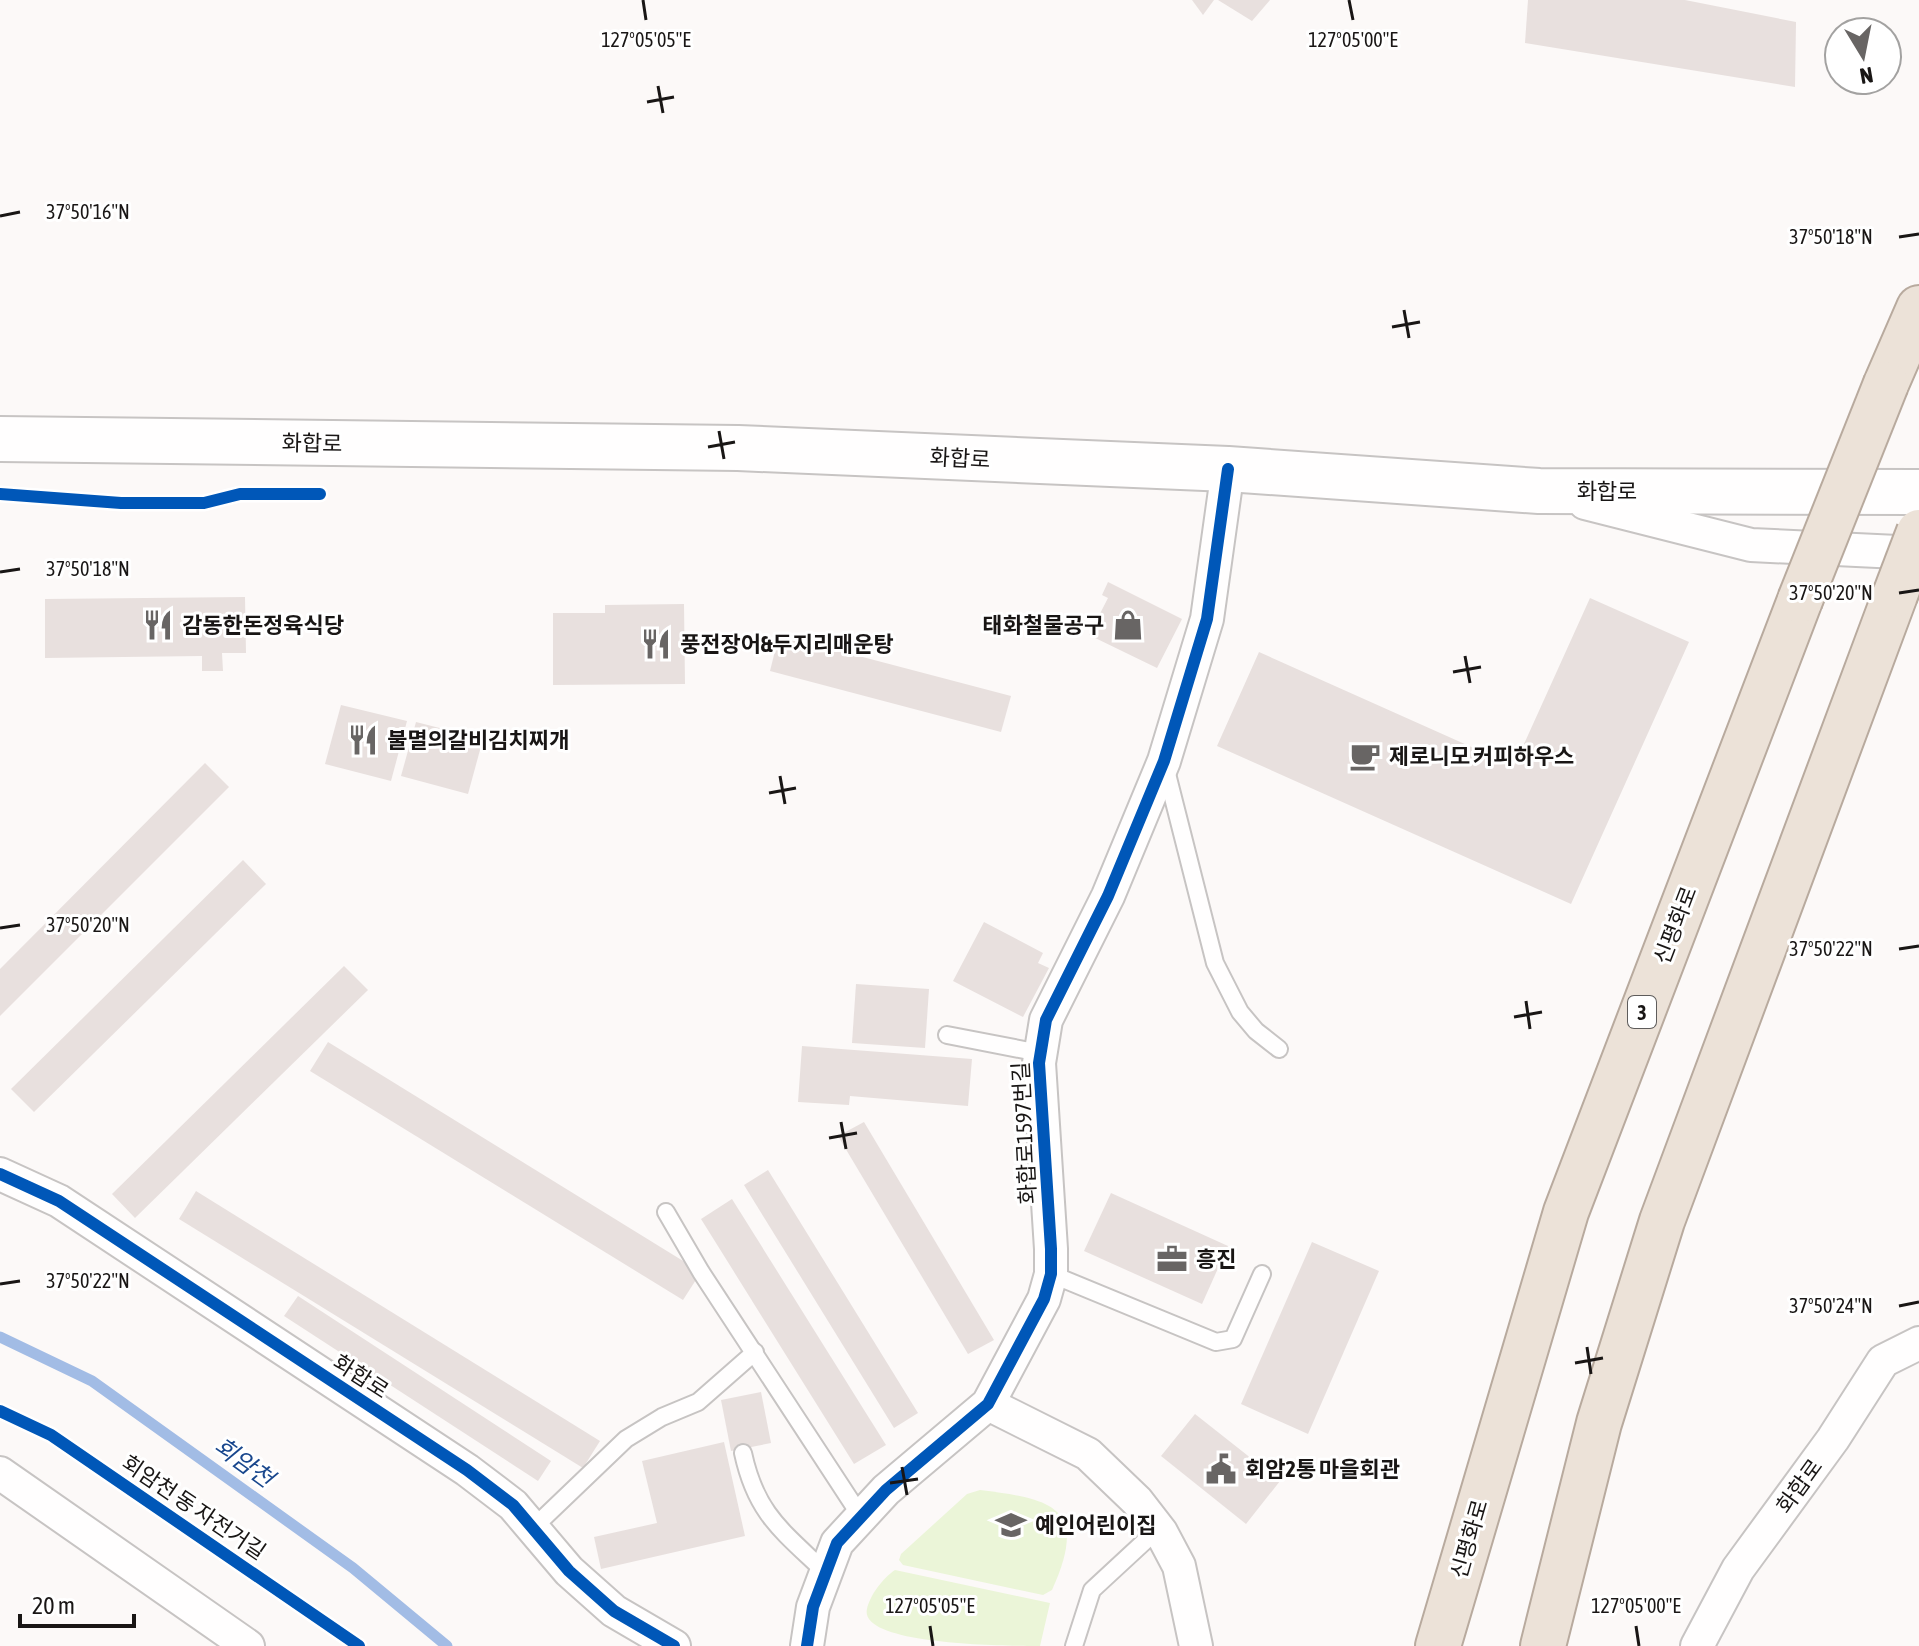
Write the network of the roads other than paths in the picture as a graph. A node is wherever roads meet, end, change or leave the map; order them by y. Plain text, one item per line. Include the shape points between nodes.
1 (1919, 284) edge
2 (1919, 308) edge
3 (1893, 370) junction
4 (0, 439) edge
5 (1228, 469) junction
6 (1539, 491) junction
7 (1919, 492) edge
8 (1919, 532) edge
9 (1919, 553) edge
10 (1164, 761) junction
11 (947, 1035) dead end
12 (1279, 1049) dead end
13 (1040, 1053) junction
14 (0, 1174) edge
15 (666, 1212) dead end
16 (1051, 1274) junction
17 (1262, 1274) dead end
18 (1919, 1343) edge
19 (755, 1352) junction
20 (988, 1404) junction
21 (743, 1453) dead end
22 (0, 1473) edge
23 (860, 1515) junction
24 (532, 1529) junction
25 (1158, 1529) junction
26 (824, 1571) junction
27 (248, 1646) edge
28 (674, 1646) edge
29 (807, 1646) edge
30 (1074, 1646) edge
31 (1196, 1646) edge
32 (1438, 1646) edge
33 (1543, 1646) edge
34 (1697, 1646) edge

1 - 3 highway
2 - 3 highway, 신평화로 / 3
3 - 32 highway, 신평화로 / 3, bridge via 1566,1212
4 - 5 main road, 화합로 via 738,448
5 - 6 main road, 화합로
5 - 10 street, 화합로1597번길 via 1207,619
6 - 7 main road, 화합로
6 - 9 street via 1751,545
8 - 33 highway, bridge via 1662,1221 1599,1423
10 - 12 lane via 1215,963 1240,1012
10 - 13 street, 화합로1597번길 via 1108,896 1056,995
11 - 13 lane
13 - 16 street, 화합로1597번길
14 - 24 street, 화합로 via 59,1201 435,1448 513,1505
15 - 19 lane
16 - 17 lane via 1226,1343 1233,1339
16 - 20 street, 화합로1597번길 via 1017,1355
18 - 34 street, 화합로 via 1883,1361 1738,1569
19 - 23 lane
19 - 24 lane via 698,1402 626,1439
20 - 23 street, 화합로1597번길
20 - 25 street via 1088,1454
21 - 26 lane via 759,1505
22 - 27 street
23 - 26 street, 화합로1597번길 via 837,1543
24 - 28 street, 화합로 via 614,1611
25 - 30 lane via 1092,1590
25 - 31 street via 1179,1566
26 - 29 street, 화합로1597번길

